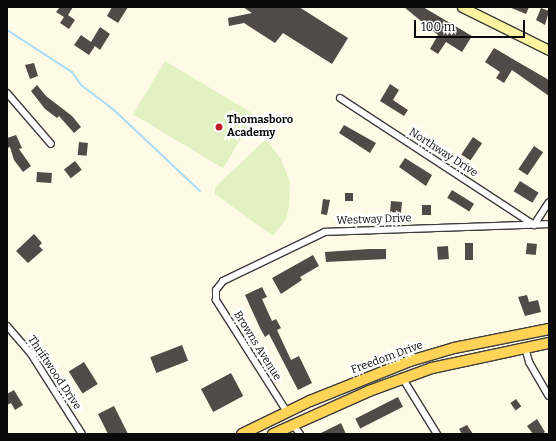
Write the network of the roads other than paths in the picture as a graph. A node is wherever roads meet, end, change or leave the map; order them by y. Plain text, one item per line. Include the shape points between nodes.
1 (462, 7) edge
2 (549, 50) edge
3 (7, 93) edge
4 (340, 98) dead end
5 (51, 144) dead end
6 (549, 202) edge
7 (549, 224) edge
8 (534, 225) junction
9 (216, 290) joint
10 (7, 326) edge
11 (549, 329) edge
12 (549, 343) edge
13 (525, 347) junction
14 (403, 379) junction
15 (549, 396) edge
16 (287, 412) junction
17 (294, 425) junction
18 (82, 434) edge
19 (242, 434) edge
20 (274, 434) edge
21 (300, 434) edge
22 (437, 434) edge

1 - 2 street
3 - 5 street
4 - 8 street, Northway Drive
6 - 8 street
7 - 8 street, Westway Drive
8 - 9 street, Westway Drive via 325,232 223,281
9 - 16 street, Browns Avenue via 216,300
10 - 18 street, Thriftwood Drive via 31,354
11 - 16 main road, Freedom Drive via 454,348 410,360
12 - 13 main road
13 - 14 main road via 454,362
13 - 15 street via 529,362
14 - 17 main road via 369,391
14 - 22 street
16 - 19 main road, Freedom Drive
17 - 20 main road
17 - 21 street

